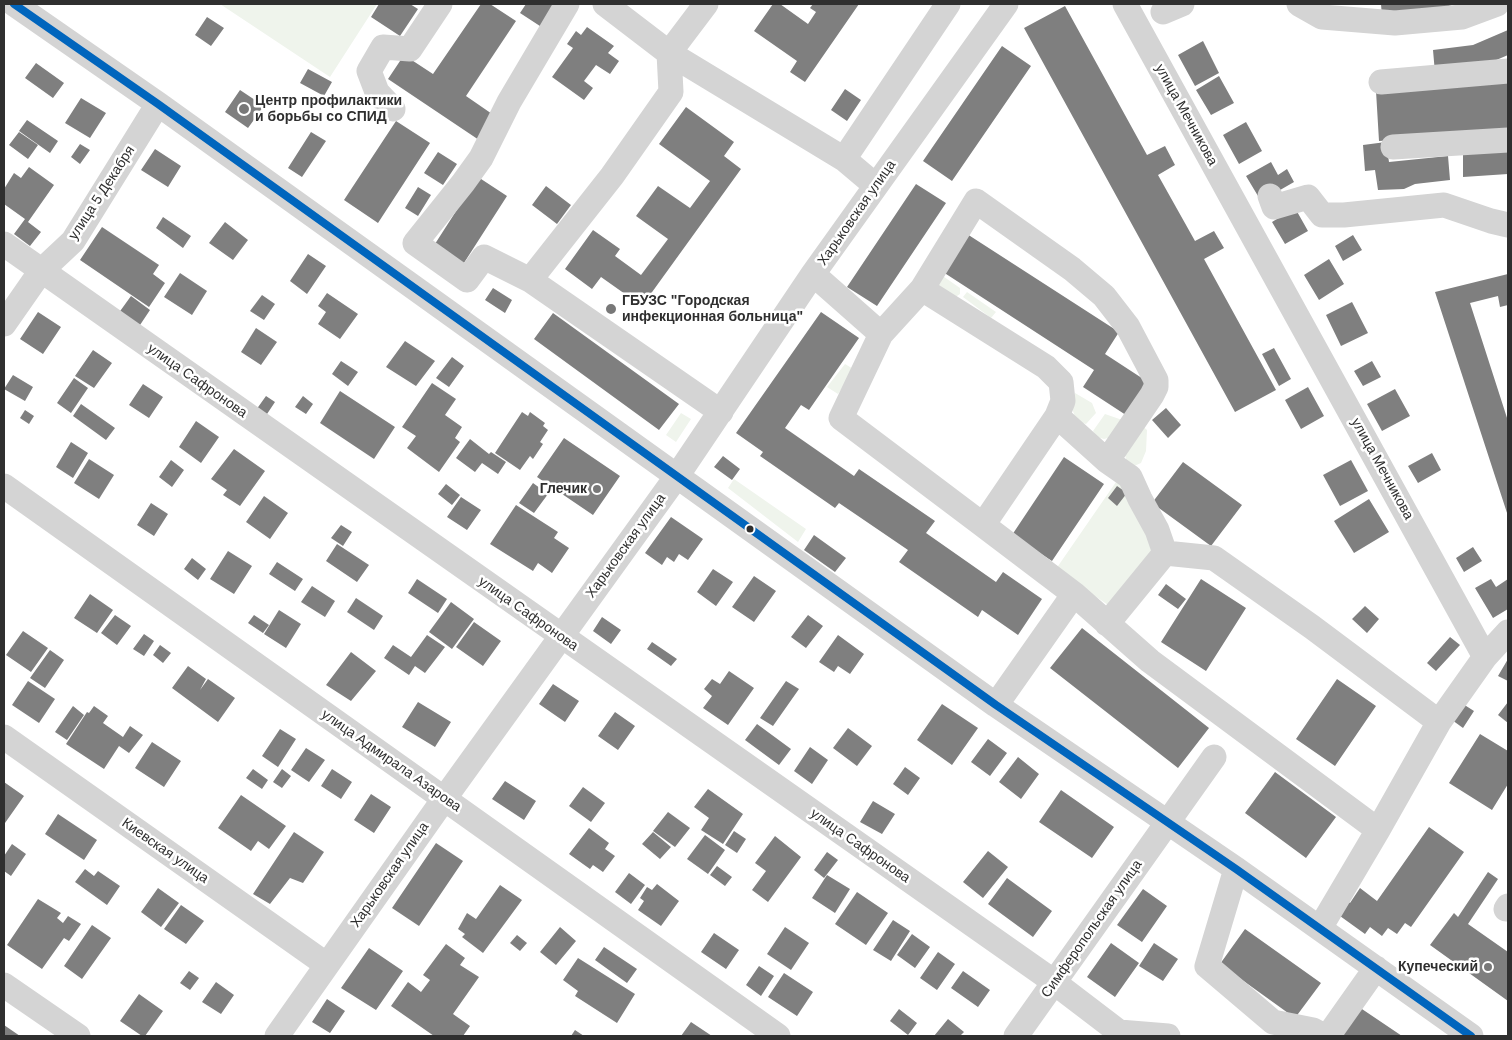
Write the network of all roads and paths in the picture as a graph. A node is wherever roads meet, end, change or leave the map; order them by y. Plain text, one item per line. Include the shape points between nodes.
1 (14, 4) edge
2 (440, 4) edge
3 (567, 4) edge
4 (605, 4) edge
5 (706, 4) edge
6 (948, 4) edge
7 (1006, 4) edge
8 (1125, 4) edge
9 (1300, 4) edge
10 (1497, 4) edge
11 (668, 53) junction
12 (1508, 71) edge
13 (1381, 82) dead end
14 (158, 104) junction
15 (393, 109) dead end
16 (1508, 140) edge
17 (1393, 147) dead end
18 (844, 159) junction
19 (876, 186) junction
20 (1270, 196) dead end
21 (1508, 225) edge
22 (4, 244) edge
23 (41, 271) junction
24 (813, 274) junction
25 (530, 280) junction
26 (922, 289) junction
27 (4, 324) edge
28 (881, 334) junction
29 (721, 412) junction
30 (1057, 416) junction
31 (1107, 461) junction
32 (677, 476) junction
33 (4, 486) edge
34 (983, 525) junction
35 (1165, 553) junction
36 (1074, 594) junction
37 (1107, 624) junction
38 (1508, 632) edge
39 (560, 636) junction
40 (1485, 657) junction
41 (996, 705) junction
42 (1439, 722) junction
43 (4, 737) edge
44 (1214, 757) dead end
45 (444, 799) junction
46 (1168, 821) junction
47 (1378, 830) junction
48 (1236, 869) junction
49 (1320, 928) junction
50 (327, 965) junction
51 (1376, 968) junction
52 (1054, 982) junction
53 (4, 984) edge
54 (78, 1036) edge
55 (277, 1036) edge
56 (778, 1036) edge
57 (1016, 1036) edge
58 (1168, 1036) edge
59 (1324, 1036) edge
60 (1328, 1036) edge
61 (1471, 1036) edge

1 - 14 street
2 - 15 street via 410,49 383,47 368,71 378,92
3 - 25 street via 481,158 415,243 468,280 484,257
4 - 11 street
5 - 11 street
6 - 18 street
7 - 19 street, Харьковская улица
8 - 40 street, улица Мечникова
9 - 10 street via 1322,17 1395,22 1462,17
11 - 18 street
11 - 25 street via 671,92 612,176
12 - 13 street
14 - 23 street, улица 5 Декабря via 73,241
14 - 32 street
16 - 17 street
18 - 19 street
19 - 24 street, Харьковская улица
20 - 21 street via 1274,207 1308,197 1322,215 1444,205
22 - 23 street, улица Сафронова
23 - 27 street, улица 5 Декабря
23 - 39 street, улица Сафронова
24 - 28 street
24 - 29 street, Харьковская улица
25 - 29 street
26 - 28 street
26 - 30 street via 1046,367 1061,382 1062,401
26 - 31 street via 976,201 1072,269 1104,296 1128,327 1156,380 1152,396
28 - 34 street via 841,418
29 - 32 street, Харьковская улица
30 - 31 street
30 - 34 street
31 - 35 street via 1130,477
32 - 39 street, Харьковская улица
32 - 41 street
33 - 45 street, улица Адмирала Азарова
34 - 36 street
35 - 37 street
35 - 42 street via 1214,558
36 - 37 street
36 - 41 street
37 - 47 street via 1150,661
38 - 40 street
39 - 45 street, Харьковская улица
39 - 52 street, улица Сафронова
40 - 42 street
41 - 46 street
42 - 47 street
43 - 50 street, Киевская улица
44 - 46 street, Симферопольская улица
45 - 50 street, Харьковская улица
45 - 56 street, улица Адмирала Азарова
46 - 48 street
46 - 52 street, Симферопольская улица
47 - 49 street
48 - 49 street
48 - 59 street via 1208,966 1273,1022 1313,1030
49 - 51 street
50 - 55 street, Харьковская улица
51 - 60 street
51 - 61 street
52 - 57 street, Симферопольская улица
52 - 58 street, улица Сафронова via 1119,1032
53 - 54 street

